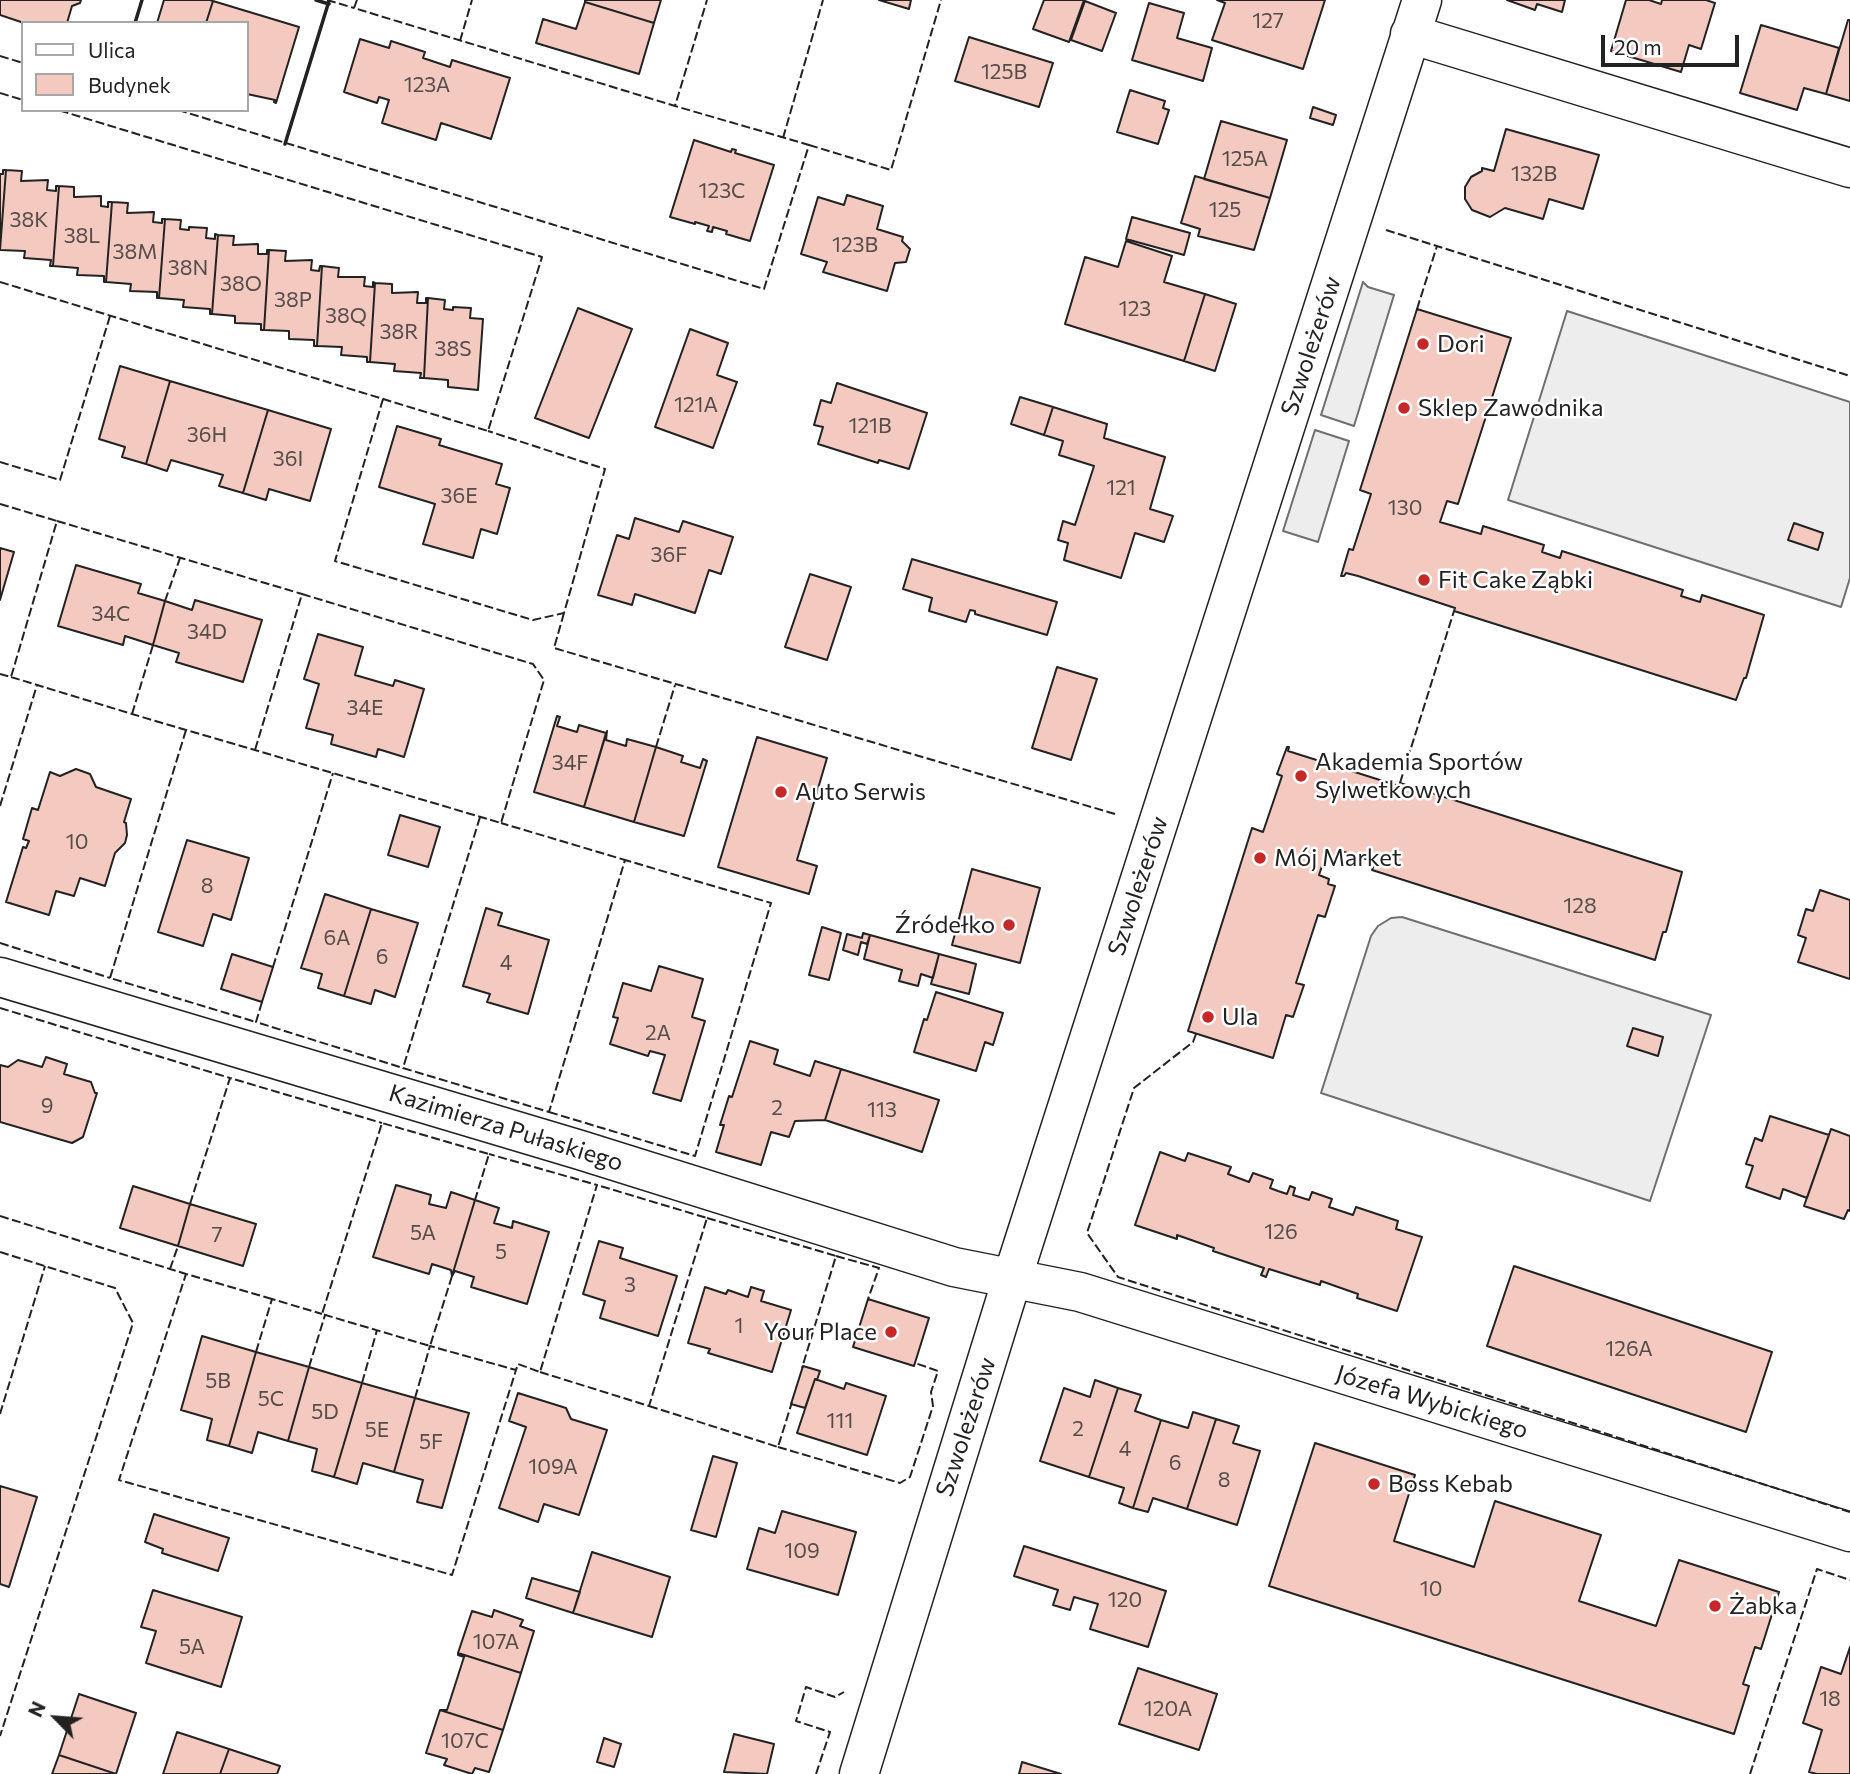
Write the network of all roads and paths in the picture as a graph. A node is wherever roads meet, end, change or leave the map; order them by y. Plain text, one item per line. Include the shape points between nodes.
1 (1416, 17) edge
2 (1850, 168) edge
3 (0, 977) edge
4 (1012, 1279) junction
5 (1850, 1532) edge
6 (859, 1774) edge

1 - 2 street
1 - 4 street, Szwoleżerów
3 - 4 street, Kazimierza Pułaskiego via 954,1267
4 - 5 street, Józefa Wybickiego via 1080,1292
4 - 6 street, Szwoleżerów

